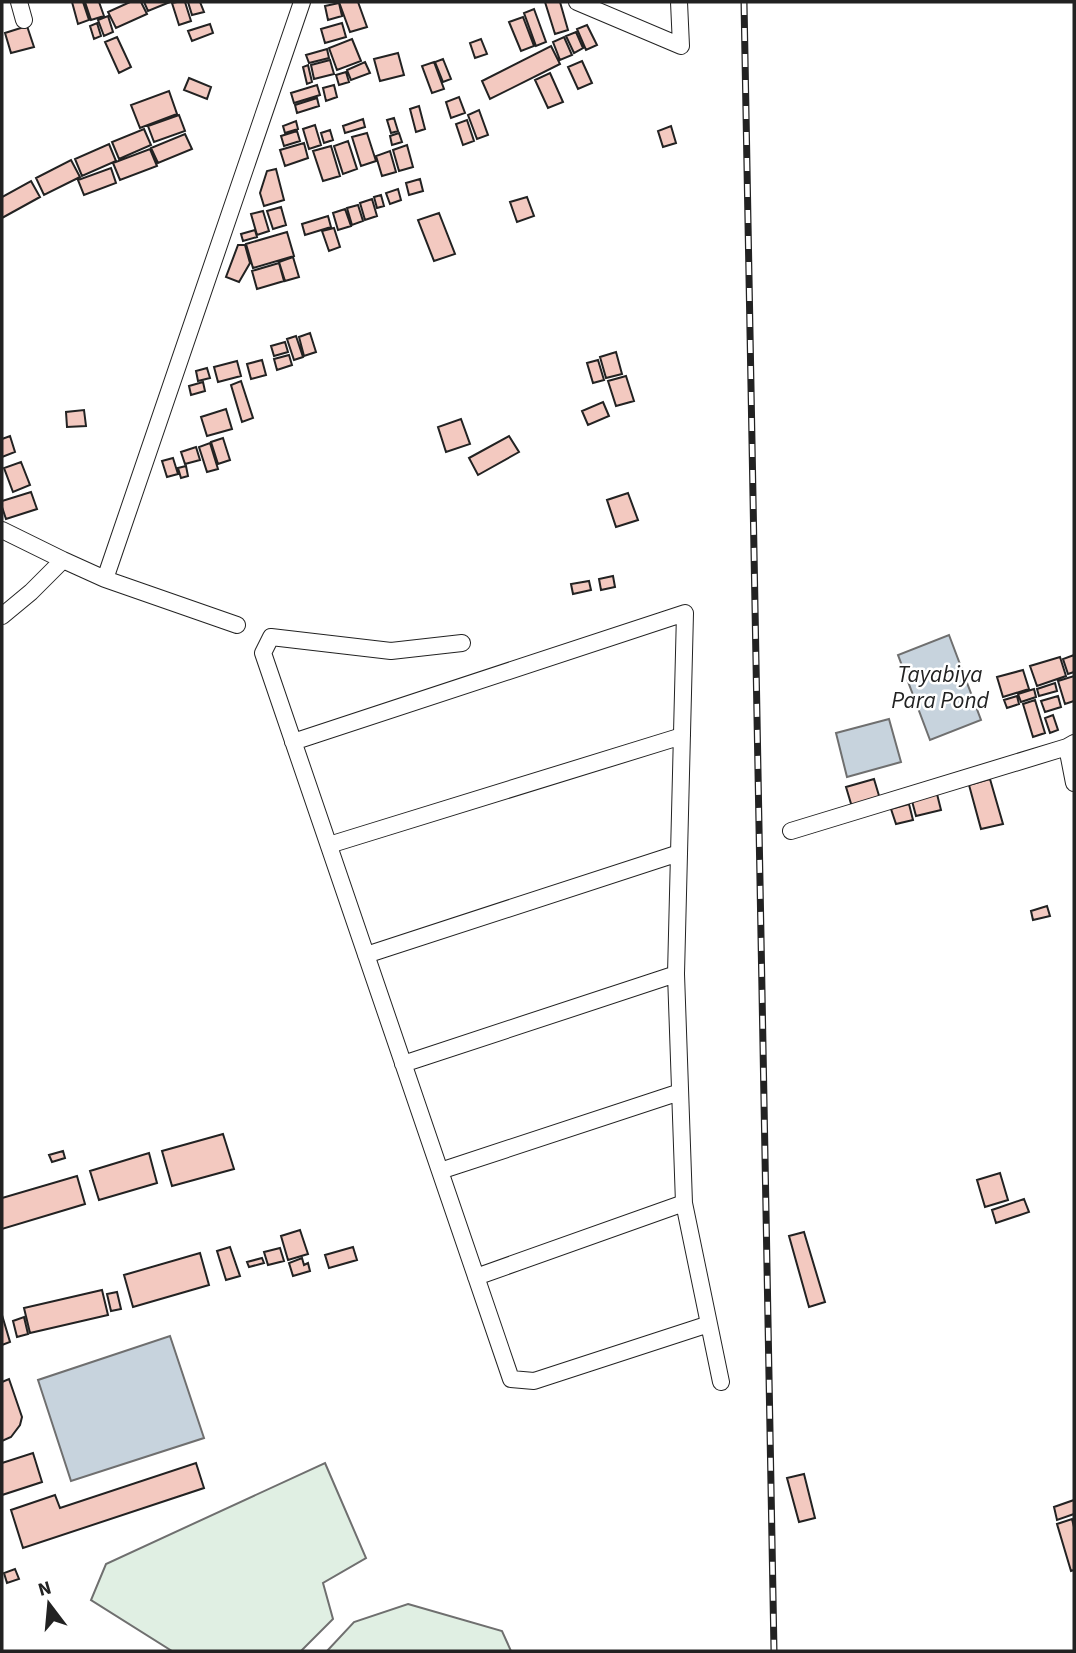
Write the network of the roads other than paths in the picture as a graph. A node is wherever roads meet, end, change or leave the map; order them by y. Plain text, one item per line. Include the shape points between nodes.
1 (19, 2) edge
2 (302, 2) edge
3 (576, 2) edge
4 (679, 2) edge
5 (24, 19) dead end
6 (2, 530) edge
7 (63, 560) junction
8 (105, 579) junction
9 (2, 616) edge
10 (237, 625) dead end
11 (462, 643) dead end
12 (682, 736) junction
13 (293, 742) junction
14 (1071, 745) edge
15 (1074, 783) edge
16 (791, 831) dead end
17 (329, 845) junction
18 (679, 853) junction
19 (366, 955) junction
20 (677, 974) junction
21 (404, 1064) junction
22 (680, 1092) junction
23 (440, 1171) junction
24 (684, 1203) junction
25 (477, 1277) junction
26 (709, 1324) junction
27 (721, 1382) dead end

1 - 5 street
2 - 8 street
3 - 4 street via 681,46
6 - 7 street
7 - 8 street
7 - 9 street
8 - 10 street
11 - 13 street via 391,651 271,637 263,653
12 - 13 street via 685,612
12 - 17 street
12 - 18 street
13 - 17 street
14 - 15 street
14 - 16 street
17 - 19 street
18 - 19 street
18 - 20 street
19 - 21 street
20 - 21 street
20 - 22 street
21 - 23 street
22 - 23 street
22 - 24 street
23 - 25 street
24 - 25 street
24 - 26 street
25 - 26 street via 511,1379 534,1381
26 - 27 street

